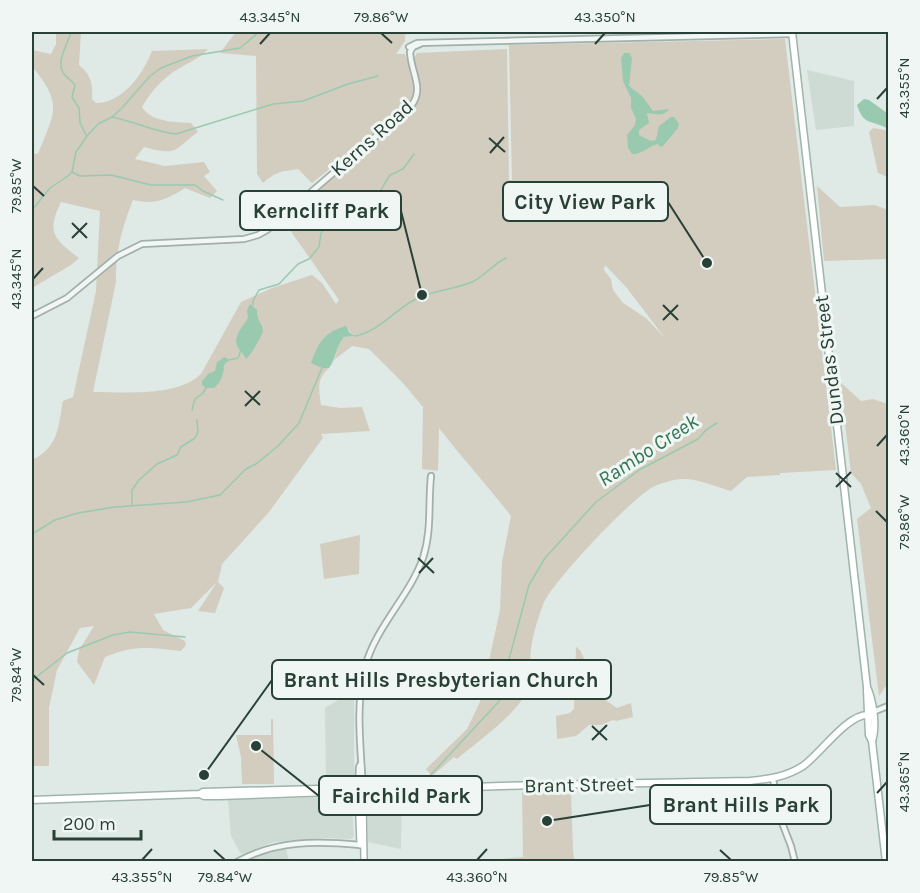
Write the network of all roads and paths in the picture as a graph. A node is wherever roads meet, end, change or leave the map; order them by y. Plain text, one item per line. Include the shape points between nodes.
1 (792, 33) edge
2 (32, 316) edge
3 (431, 476) dead end
4 (888, 706) edge
5 (870, 713) junction
6 (773, 779) junction
7 (361, 790) junction
8 (338, 793) junction
9 (200, 794) junction
10 (32, 800) edge
11 (358, 809) junction
12 (360, 845) junction
13 (237, 861) edge
14 (362, 861) edge
15 (795, 861) edge
16 (886, 861) edge

1 - 2 street, Kerns Road via 420,44 410,48 418,89 411,106 284,217 258,235 244,239 142,244 118,256 61,301
1 - 5 main road, Dundas Street
3 - 7 street via 430,521 422,558 409,587 373,644 366,666 360,693
4 - 5 street
5 - 6 main road, Brant Street via 837,733 809,761
5 - 16 main road, Dundas Street
6 - 7 main road, Brant Street
6 - 15 street via 779,813
7 - 8 main road, Brant Street
7 - 9 main road, Brant Street
7 - 11 main road
7 - 14 main road
8 - 9 main road, Brant Street
8 - 11 main road via 351,797
9 - 10 main road, Brant Street
11 - 12 main road
12 - 13 street via 289,843
12 - 14 main road

